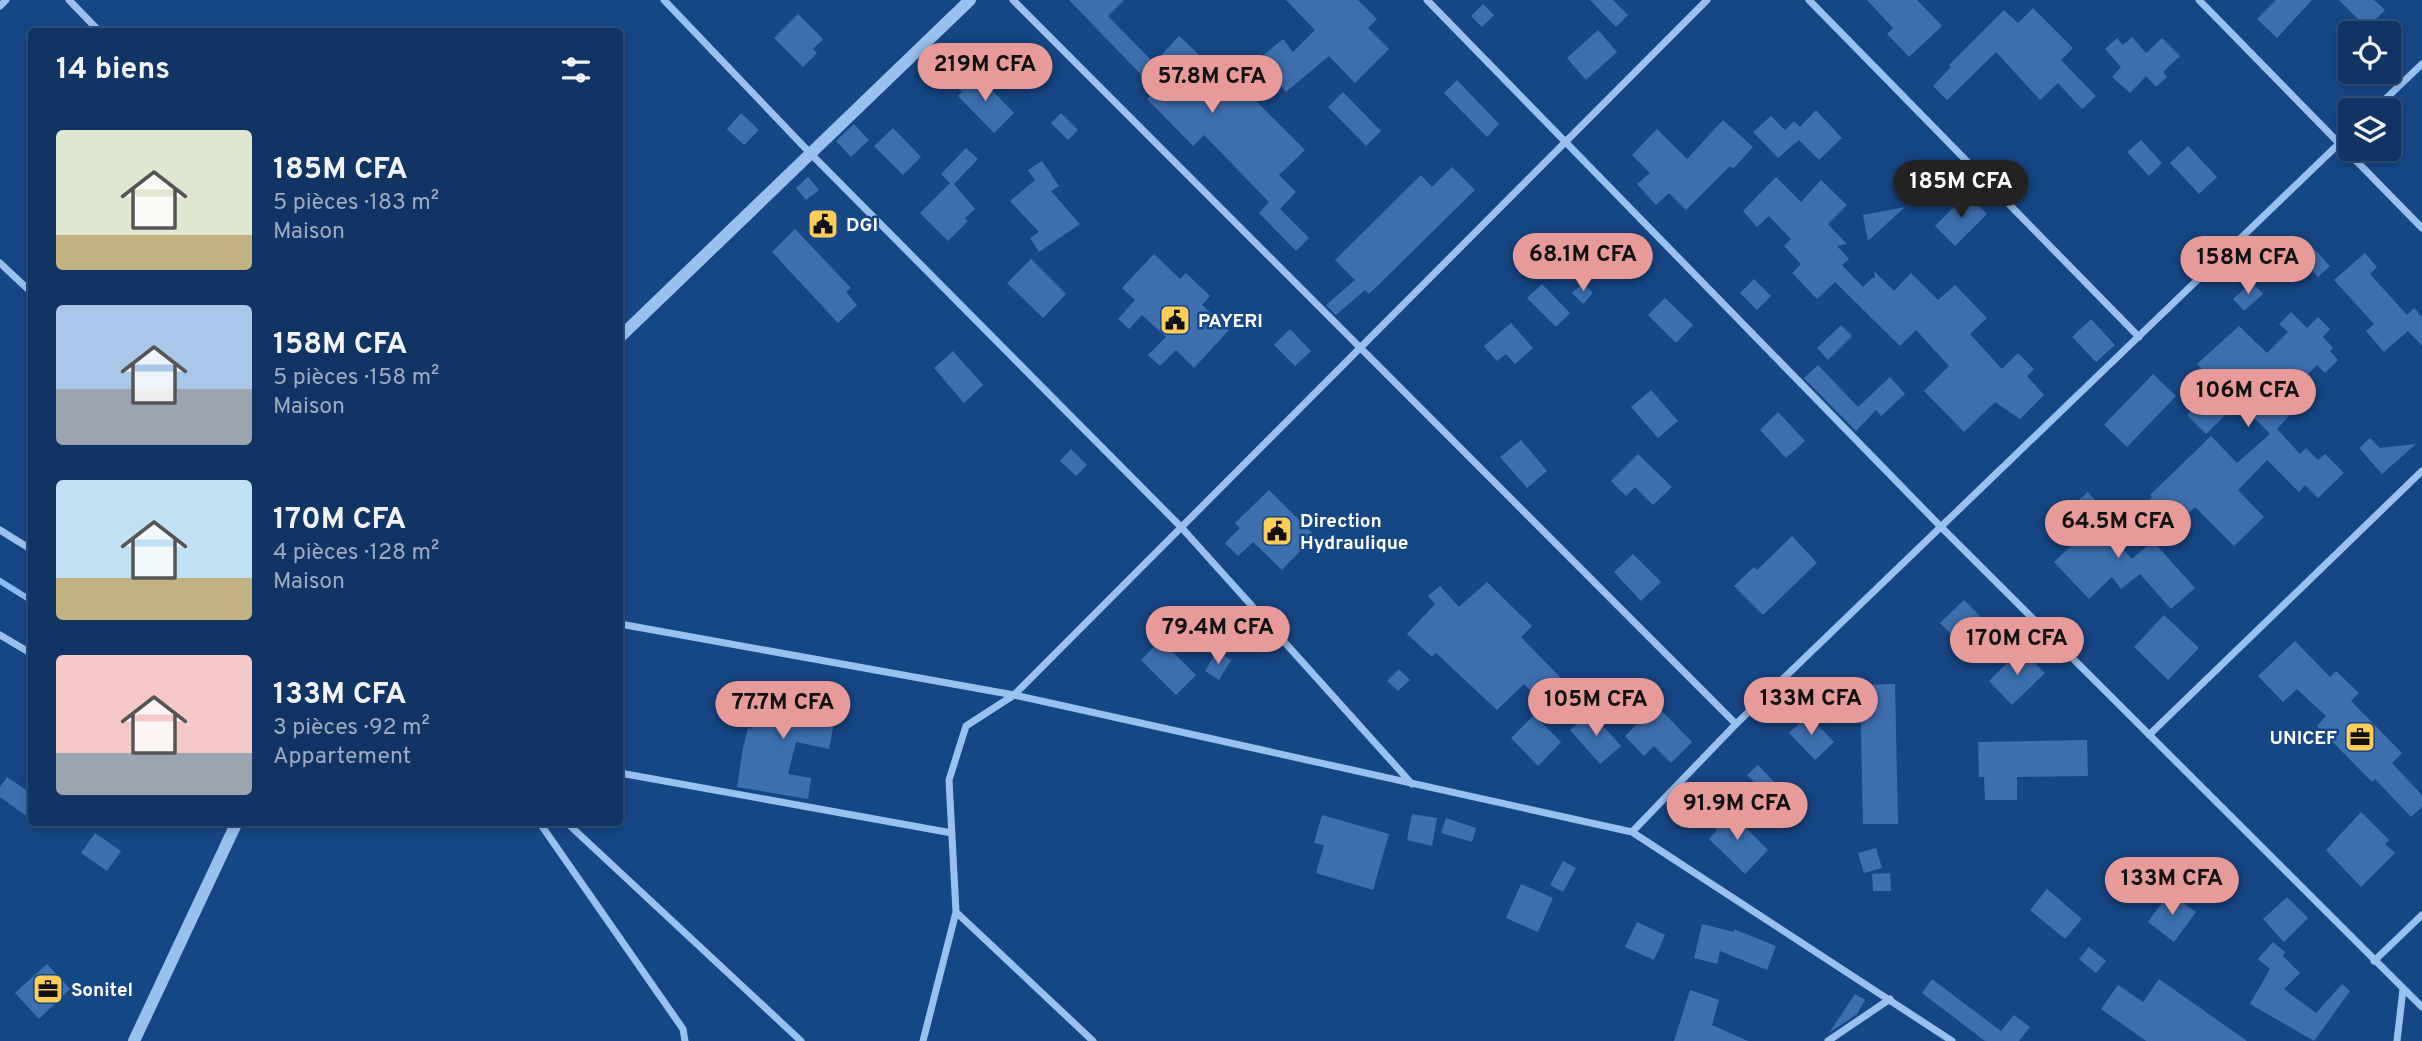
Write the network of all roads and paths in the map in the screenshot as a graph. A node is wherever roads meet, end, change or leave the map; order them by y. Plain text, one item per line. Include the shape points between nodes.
1 (6, 0) edge
2 (69, 0) edge
3 (664, 0) edge
4 (970, 0) edge
5 (1013, 0) edge
6 (1427, 0) edge
7 (1707, 0) edge
8 (1809, 0) edge
9 (2199, 0) edge
10 (0, 6) edge
11 (96, 28) edge
12 (2422, 64) edge
13 (2387, 98) edge
14 (1566, 142) junction
15 (2338, 143) edge
16 (2338, 145) edge
17 (810, 153) junction
18 (2356, 161) edge
19 (2422, 228) edge
20 (0, 263) edge
21 (28, 289) edge
22 (623, 334) edge
23 (2139, 337) junction
24 (1359, 349) junction
25 (2422, 471) edge
26 (1181, 527) junction
27 (1941, 527) junction
28 (0, 530) edge
29 (28, 548) edge
30 (623, 625) edge
31 (0, 635) edge
32 (28, 652) edge
33 (1014, 695) junction
34 (1735, 724) junction
35 (2149, 735) junction
36 (623, 774) edge
37 (1413, 784) junction
38 (235, 826) edge
39 (542, 826) edge
40 (570, 826) edge
41 (1632, 832) junction
42 (952, 833) junction
43 (956, 912) junction
44 (2422, 915) edge
45 (2374, 961) junction
46 (2403, 989) junction
47 (1890, 999) junction
48 (2422, 1007) edge
49 (134, 1041) edge
50 (685, 1041) edge
51 (801, 1041) edge
52 (923, 1041) edge
53 (1093, 1041) edge
54 (1828, 1041) edge
55 (1952, 1041) edge
56 (2397, 1041) edge

1 - 10 street
2 - 11 street
3 - 17 street
4 - 17 street
5 - 24 street
6 - 14 street
7 - 14 street
8 - 23 street
9 - 15 street
12 - 13 street
14 - 24 street
14 - 27 street
16 - 23 street
17 - 22 street
17 - 26 street
18 - 19 street
20 - 21 street
23 - 27 street
24 - 26 street
24 - 34 street
25 - 35 street
26 - 33 street
26 - 37 street
27 - 34 street
27 - 35 street
28 - 29 street
30 - 33 street
31 - 32 street
33 - 37 street
33 - 42 street via 966,726 949,780
34 - 41 street
35 - 45 street
36 - 42 street
37 - 41 street
38 - 49 street
39 - 50 street via 683,1028
40 - 51 street
41 - 47 street
42 - 43 street
43 - 52 street
43 - 53 street
44 - 45 street
45 - 46 street
46 - 48 street
46 - 56 street
47 - 54 street
47 - 55 street

